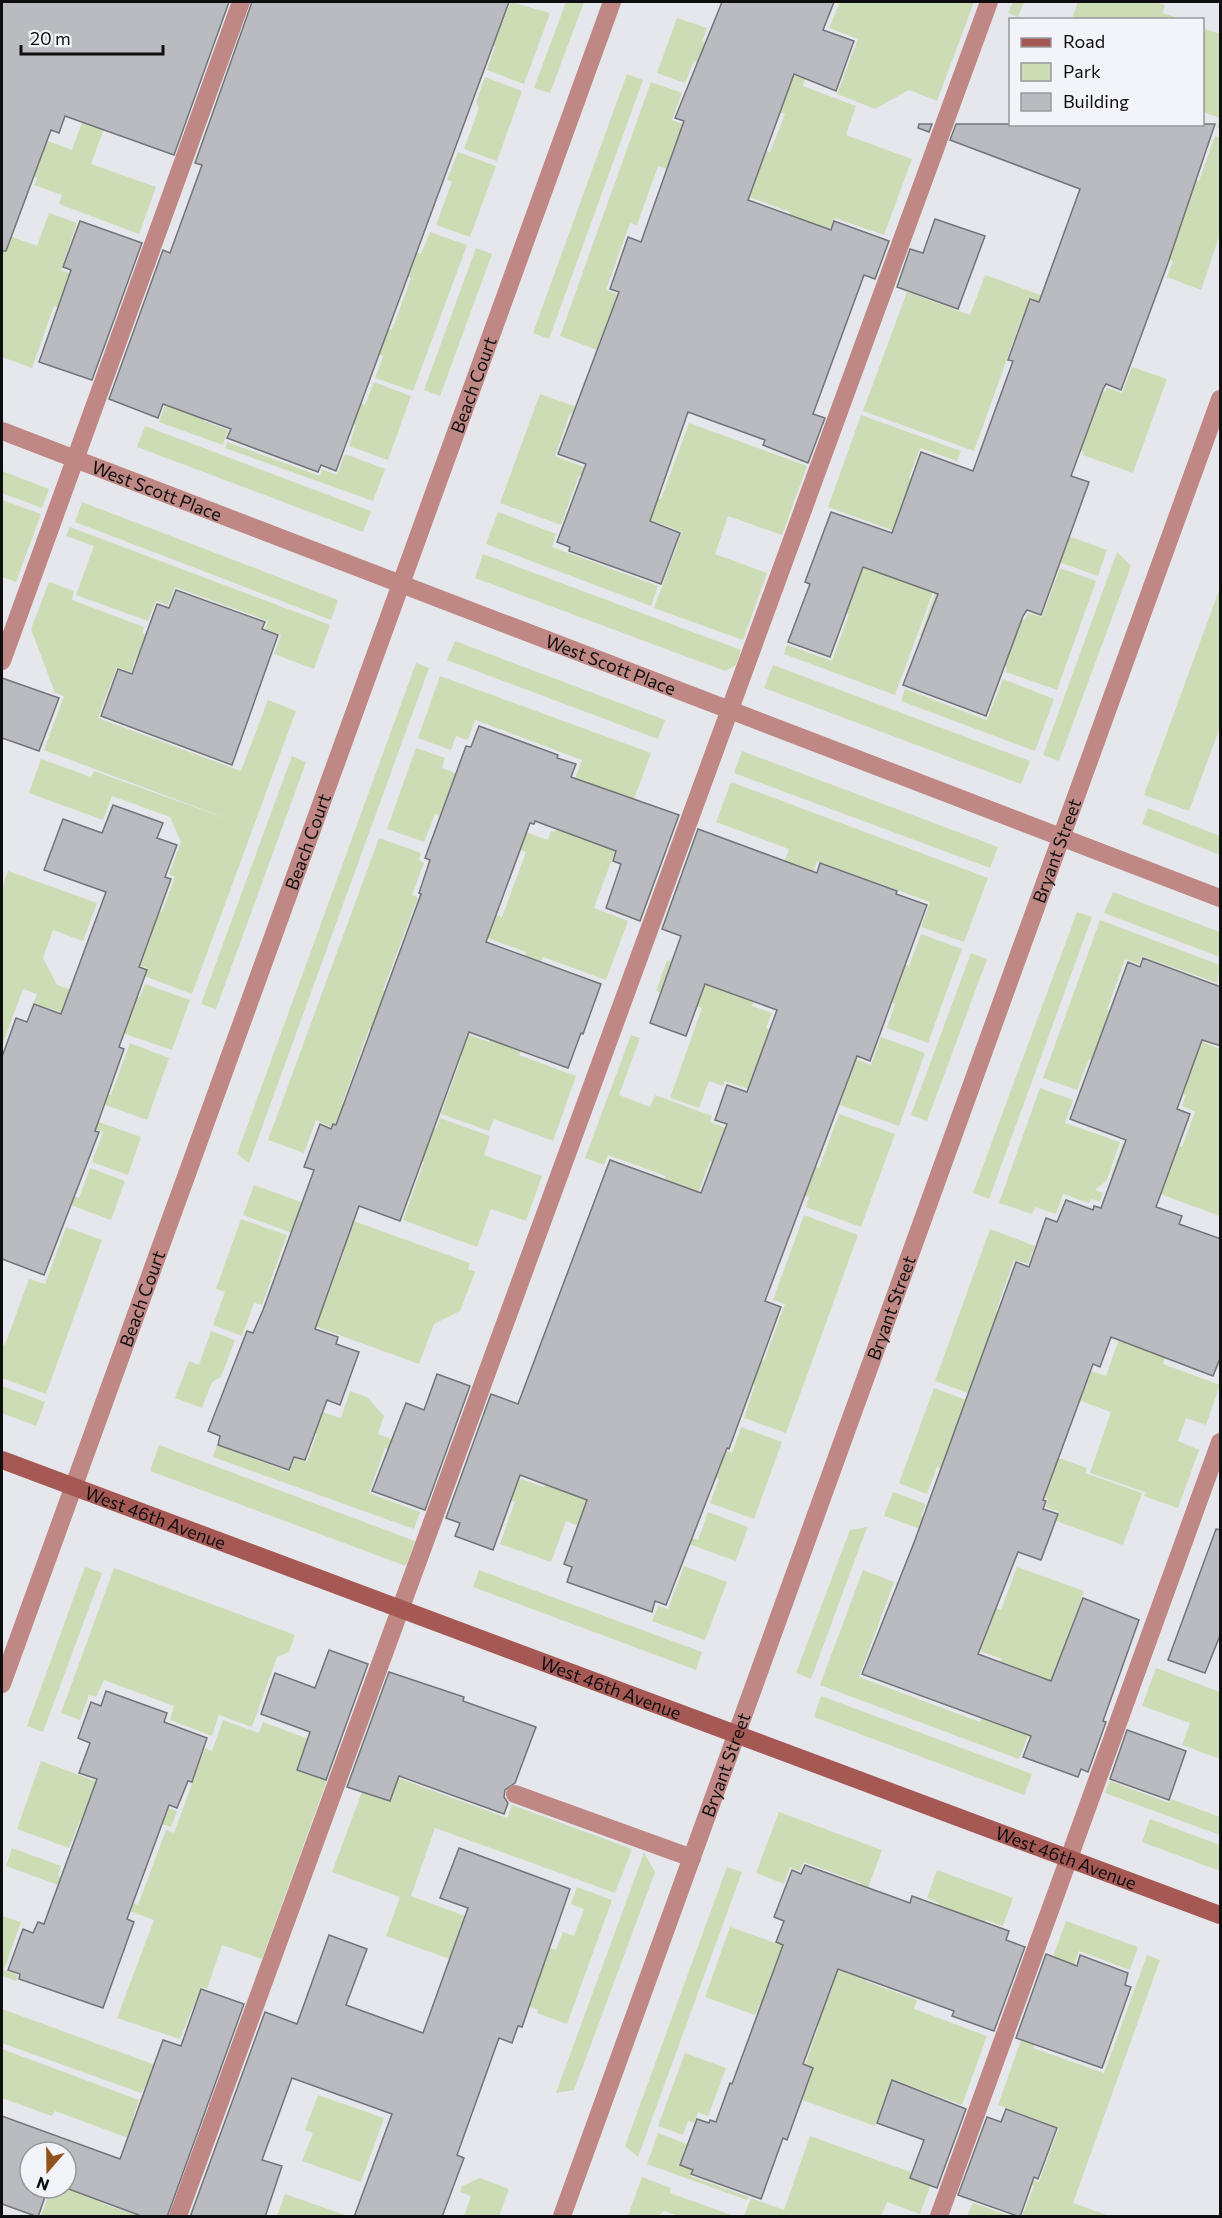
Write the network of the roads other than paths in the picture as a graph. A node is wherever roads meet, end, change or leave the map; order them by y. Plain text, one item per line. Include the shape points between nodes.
1 (241, 2) edge
2 (612, 2) edge
3 (989, 2) edge
4 (1221, 399) edge
5 (2, 430) edge
6 (75, 459) junction
7 (400, 584) junction
8 (2, 661) edge
9 (730, 710) junction
10 (1062, 837) junction
11 (1221, 898) edge
12 (1221, 1442) edge
13 (2, 1460) edge
14 (73, 1487) junction
15 (401, 1609) junction
16 (2, 1684) edge
17 (737, 1735) junction
18 (515, 1794) dead end
19 (692, 1858) junction
20 (1069, 1859) junction
21 (1221, 1916) edge
22 (178, 2217) edge
23 (562, 2217) edge
24 (939, 2217) edge

1 - 6 street
2 - 7 street, Beach Court
3 - 9 street
4 - 10 street, Bryant Street
5 - 6 street, West Scott Place
6 - 7 street, West Scott Place
6 - 8 street
7 - 9 street, West Scott Place
7 - 14 street, Beach Court
9 - 10 street, West Scott Place
9 - 15 street
10 - 11 street, West Scott Place
10 - 17 street, Bryant Street
12 - 20 street
13 - 14 street, West 46th Avenue
14 - 15 street, West 46th Avenue
14 - 16 street, Beach Court
15 - 17 street, West 46th Avenue
15 - 22 street
17 - 19 street, Bryant Street
17 - 20 street, West 46th Avenue
18 - 19 street
19 - 23 street, Bryant Street
20 - 21 street, West 46th Avenue
20 - 24 street

